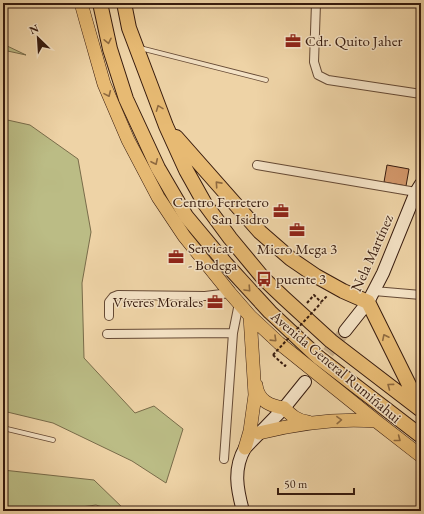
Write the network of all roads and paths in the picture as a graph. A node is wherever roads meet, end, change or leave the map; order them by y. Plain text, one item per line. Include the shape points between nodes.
1 (82, 3) edge
2 (100, 3) edge
3 (124, 3) edge
4 (316, 3) edge
5 (136, 47) junction
6 (266, 80) dead end
7 (421, 94) edge
8 (166, 126) junction
9 (257, 165) dead end
10 (419, 188) edge
11 (314, 295) dead end
12 (421, 295) edge
13 (371, 297) junction
14 (235, 298) junction
15 (325, 298) dead end
16 (321, 302) junction
17 (110, 316) dead end
18 (250, 316) junction
19 (345, 331) tunnel mouth
20 (233, 333) junction
21 (107, 334) dead end
22 (285, 366) dead end
23 (254, 377) junction
24 (305, 382) dead end
25 (284, 408) junction
26 (421, 410) edge
27 (376, 421) junction
28 (314, 422) junction
29 (3, 428) edge
30 (259, 433) junction
31 (421, 436) edge
32 (53, 440) dead end
33 (245, 448) junction
34 (421, 456) edge
35 (224, 459) dead end
36 (243, 511) edge

1 -> 14 main road, Avenida General Rumiñahui via 104,84 128,140 158,197 184,236
2 -> 31 highway via 110,48 126,99 158,168 186,216 270,312 318,357
3 - 5 highway
4 - 7 street via 314,62 318,75 328,80
5 - 6 lane
8 -> 5 highway
13 -> 8 highway via 343,291 291,259 260,232
26 -> 8 highway via 331,341 264,279 205,204
9 - 10 street
10 - 13 main road, Nela Martínez
11 - 16 path
12 - 13 street
13 - 19 main road, Nela Martínez
26 -> 13 highway
14 - 17 street via 118,295 109,302
14 - 18 main road, Avenida General Rumiñahui
14 - 20 street
15 - 16 path
16 - 22 path, bridge via 273,354
18 - 23 main road
18 -> 27 main road, Avenida General Rumiñahui via 279,343
20 - 21 street
20 - 35 street
23 - 25 main road via 256,389 265,402
23 - 33 main road via 253,413
24 - 25 main road
25 - 28 main road via 295,418
25 - 30 main road
28 -> 27 main road
27 -> 34 main road, Avenida General Rumiñahui
28 - 30 main road
29 - 32 lane
30 - 33 main road
33 - 36 main road via 239,461 237,485

